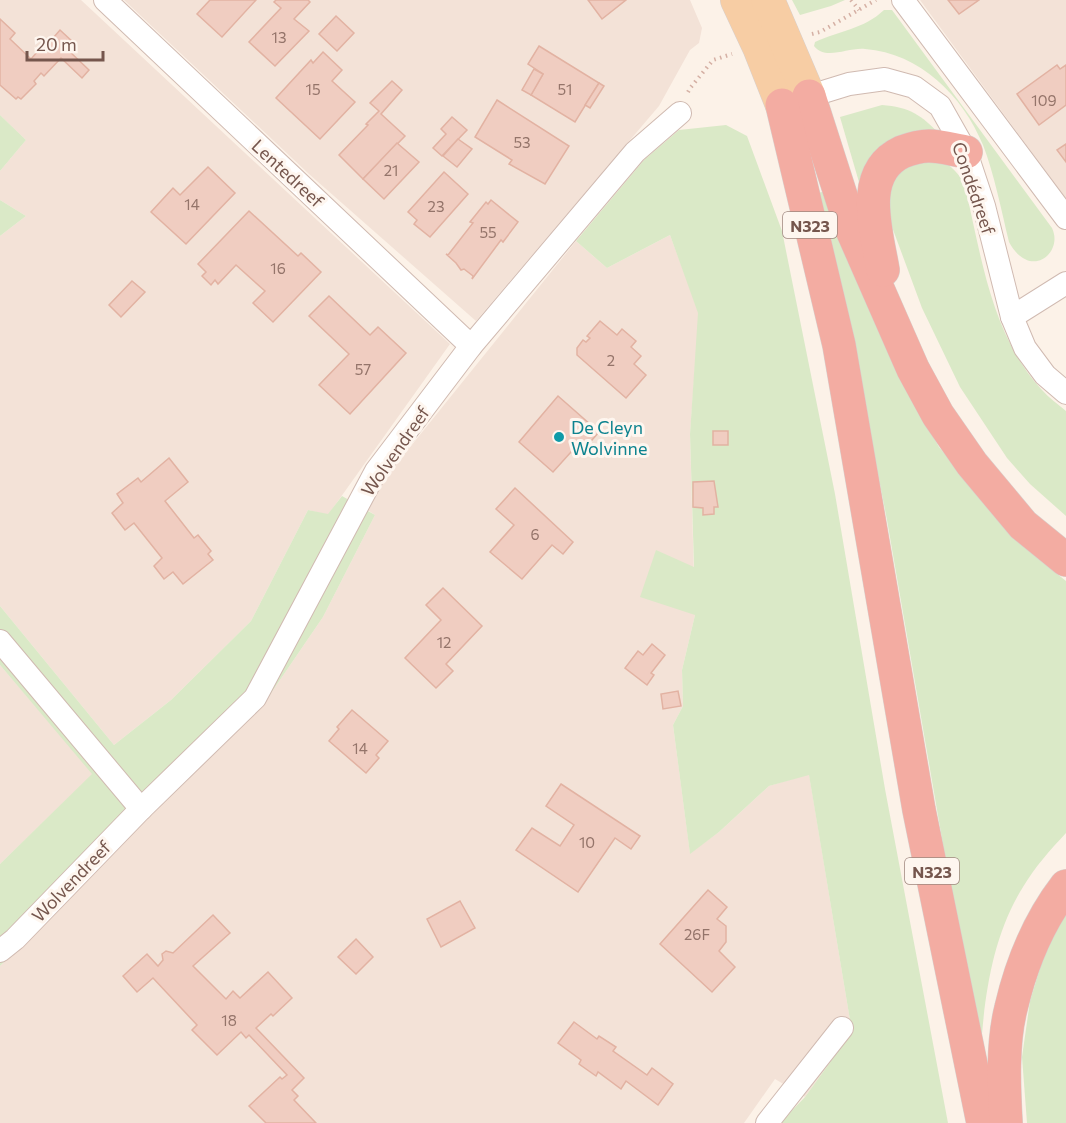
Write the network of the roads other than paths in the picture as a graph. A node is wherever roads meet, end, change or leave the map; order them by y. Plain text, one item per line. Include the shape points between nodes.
1 (105, 0) edge
2 (737, 0) edge
3 (768, 0) edge
4 (903, 0) edge
5 (796, 101) junction
6 (680, 113) dead end
7 (966, 152) junction
8 (1066, 218) edge
9 (1066, 283) edge
10 (886, 311) junction
11 (1012, 317) junction
12 (471, 346) junction
13 (1066, 393) edge
14 (1066, 560) edge
15 (0, 641) edge
16 (141, 809) junction
17 (1066, 886) edge
18 (0, 951) edge
19 (842, 1028) dead end
20 (767, 1123) edge
21 (983, 1123) edge
22 (1006, 1123) edge

1 - 12 street, Lentedreef
2 - 5 main road, N323 via 759,47
3 - 5 main road, N323
4 - 8 street
5 - 7 street, Condédreef via 849,84 885,79 914,87 940,106
5 - 10 highway, N323
5 - 21 highway, N323 via 919,810
6 - 12 street, Wolvendreef via 635,152
7 - 10 highway via 929,146 911,149 887,161 880,173 873,206
7 - 11 street, Condédreef
9 - 11 street
10 - 14 highway, N323 via 913,369 972,464 1023,525
11 - 13 street, Condédreef via 1025,348
12 - 16 street, Wolvendreef via 376,471 255,698
15 - 16 street
16 - 18 street, Wolvendreef
17 - 22 highway via 1050,907 1033,943 1010,1009 1005,1062
19 - 20 street

